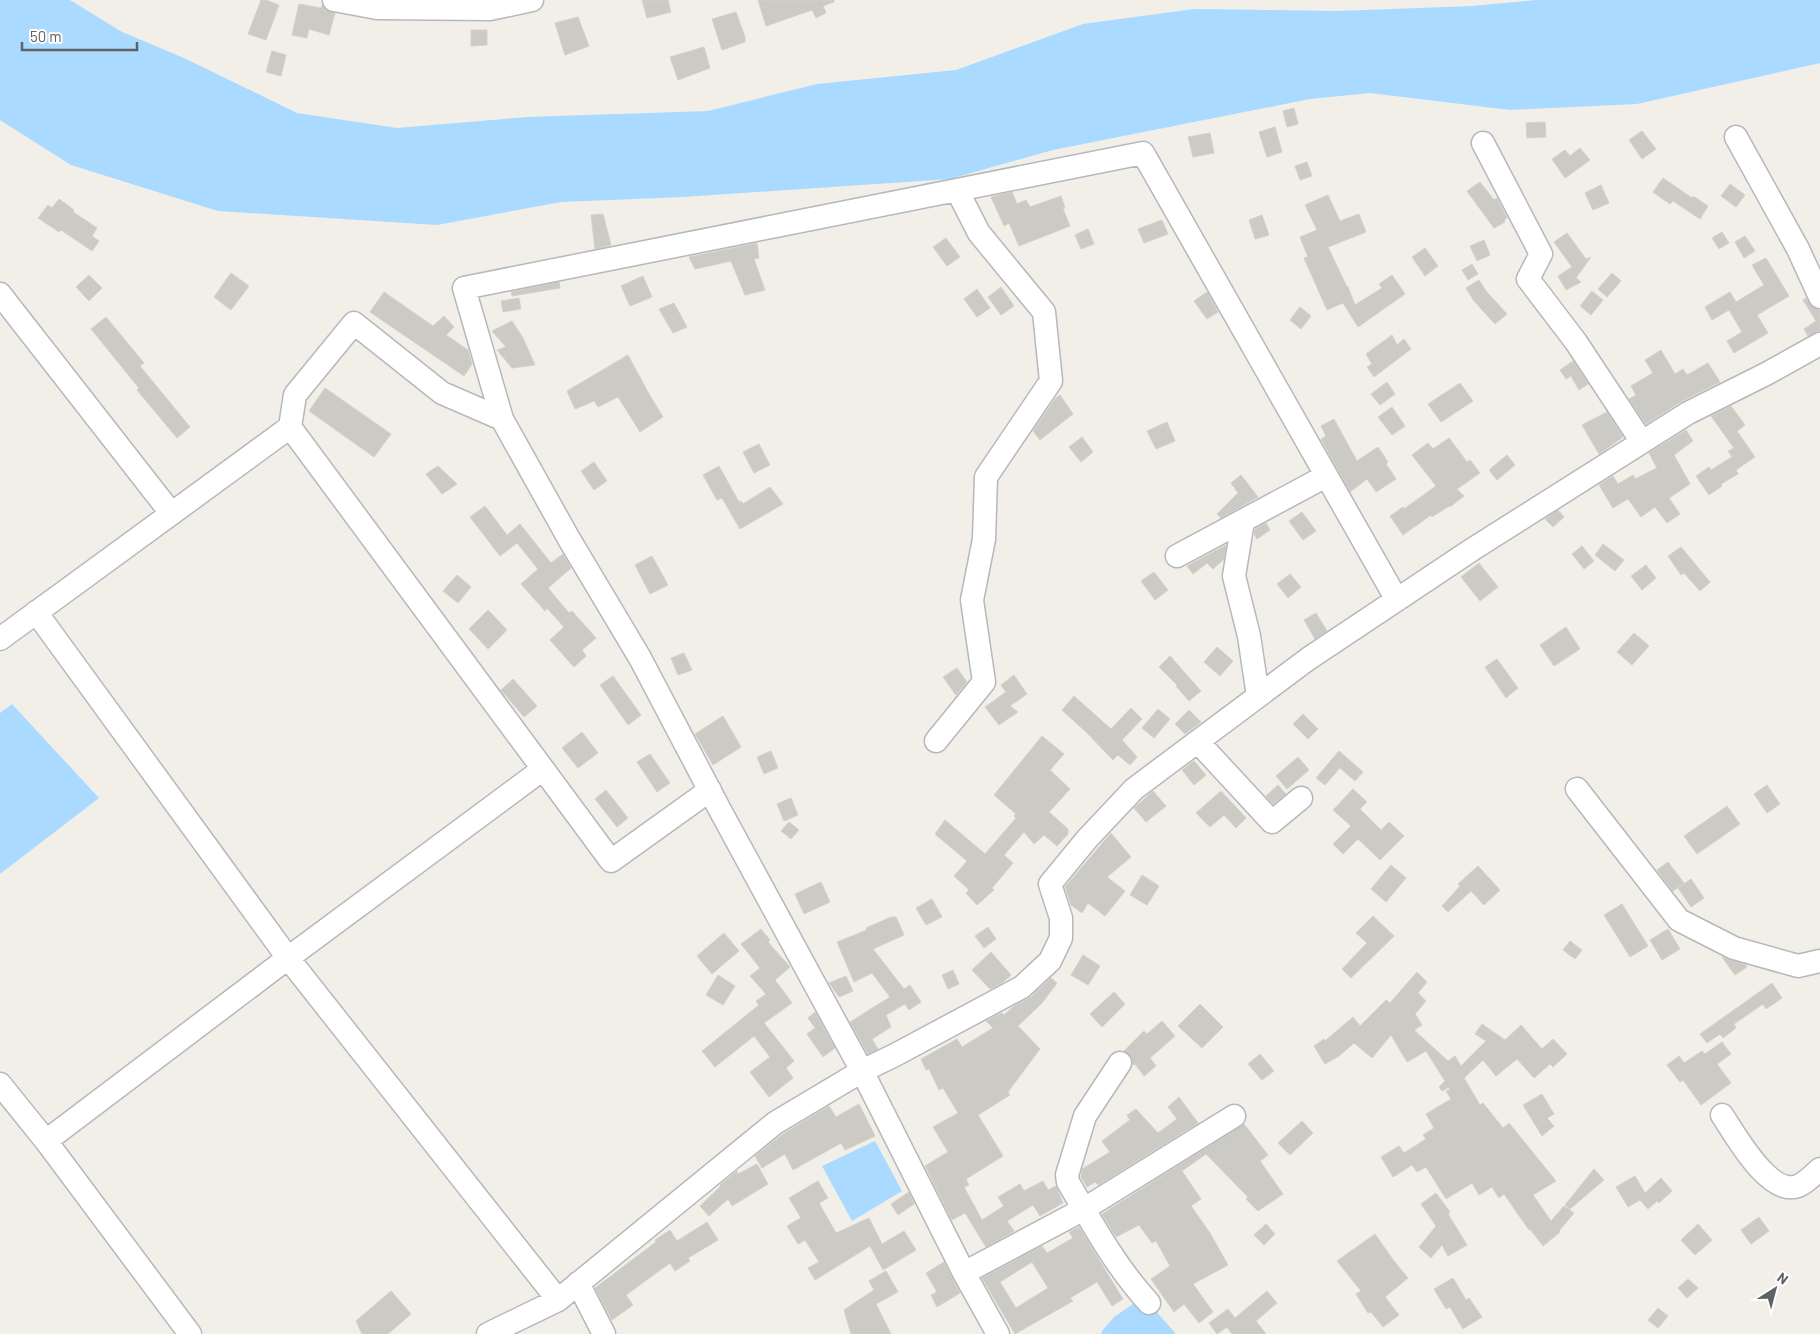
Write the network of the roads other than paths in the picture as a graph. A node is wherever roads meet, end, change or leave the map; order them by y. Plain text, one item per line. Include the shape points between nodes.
1 (334, 0) edge
2 (532, 0) edge
3 (1736, 138) dead end
4 (1483, 143) dead end
5 (957, 190) junction
6 (0, 294) edge
7 (1820, 297) edge
8 (1820, 344) edge
9 (502, 419) junction
10 (290, 427) junction
11 (1642, 442) junction
12 (1326, 476) junction
13 (171, 514) junction
14 (1243, 521) junction
15 (1177, 556) dead end
16 (1397, 600) junction
17 (36, 612) junction
18 (0, 639) edge
19 (1258, 696) junction
20 (936, 740) dead end
21 (1198, 742) junction
22 (543, 769) junction
23 (710, 790) junction
24 (1578, 790) dead end
25 (1301, 798) dead end
26 (288, 958) junction
27 (1820, 961) edge
28 (1120, 1063) dead end
29 (862, 1071) junction
30 (0, 1084) edge
31 (1722, 1115) dead end
32 (1234, 1116) dead end
33 (46, 1141) junction
34 (1820, 1169) edge
35 (1084, 1209) junction
36 (964, 1273) junction
37 (578, 1283) junction
38 (558, 1300) junction
39 (1149, 1303) dead end
40 (190, 1334) edge
41 (488, 1334) edge
42 (604, 1334) edge
43 (998, 1334) edge

1 - 2 street via 377,8 490,9
3 - 7 street via 1798,249
4 - 11 street via 1541,254 1528,279 1576,342
5 - 9 street via 464,288
5 - 12 street via 1143,154
5 - 20 street via 979,233 1044,312 1051,381 986,477 984,539 972,600 984,682
6 - 13 street
8 - 11 street via 1688,413
9 - 10 street via 442,393 354,323 295,395
9 - 23 street via 640,658
10 - 13 street
10 - 22 street
11 - 16 street
12 - 14 street
12 - 16 street
13 - 17 street
14 - 15 street
14 - 19 street via 1234,576 1249,636
16 - 19 street
17 - 18 street
17 - 26 street
19 - 21 street
21 - 25 street via 1272,822
21 - 29 street via 1134,789 1050,884 1061,918 1061,938 1050,961 1022,987
22 - 23 street via 611,861
22 - 26 street
23 - 29 street
24 - 27 street via 1679,920 1734,948 1798,966
26 - 33 street
26 - 38 street
28 - 35 street via 1085,1116 1068,1170 1068,1182
29 - 36 street
29 - 37 street via 775,1123
30 - 33 street
31 - 34 street via 1757,1166 1778,1183 1788,1187 1799,1186
32 - 35 street
33 - 40 street
35 - 36 street
35 - 39 street via 1115,1262
36 - 43 street
37 - 38 street
37 - 42 street
38 - 41 street

